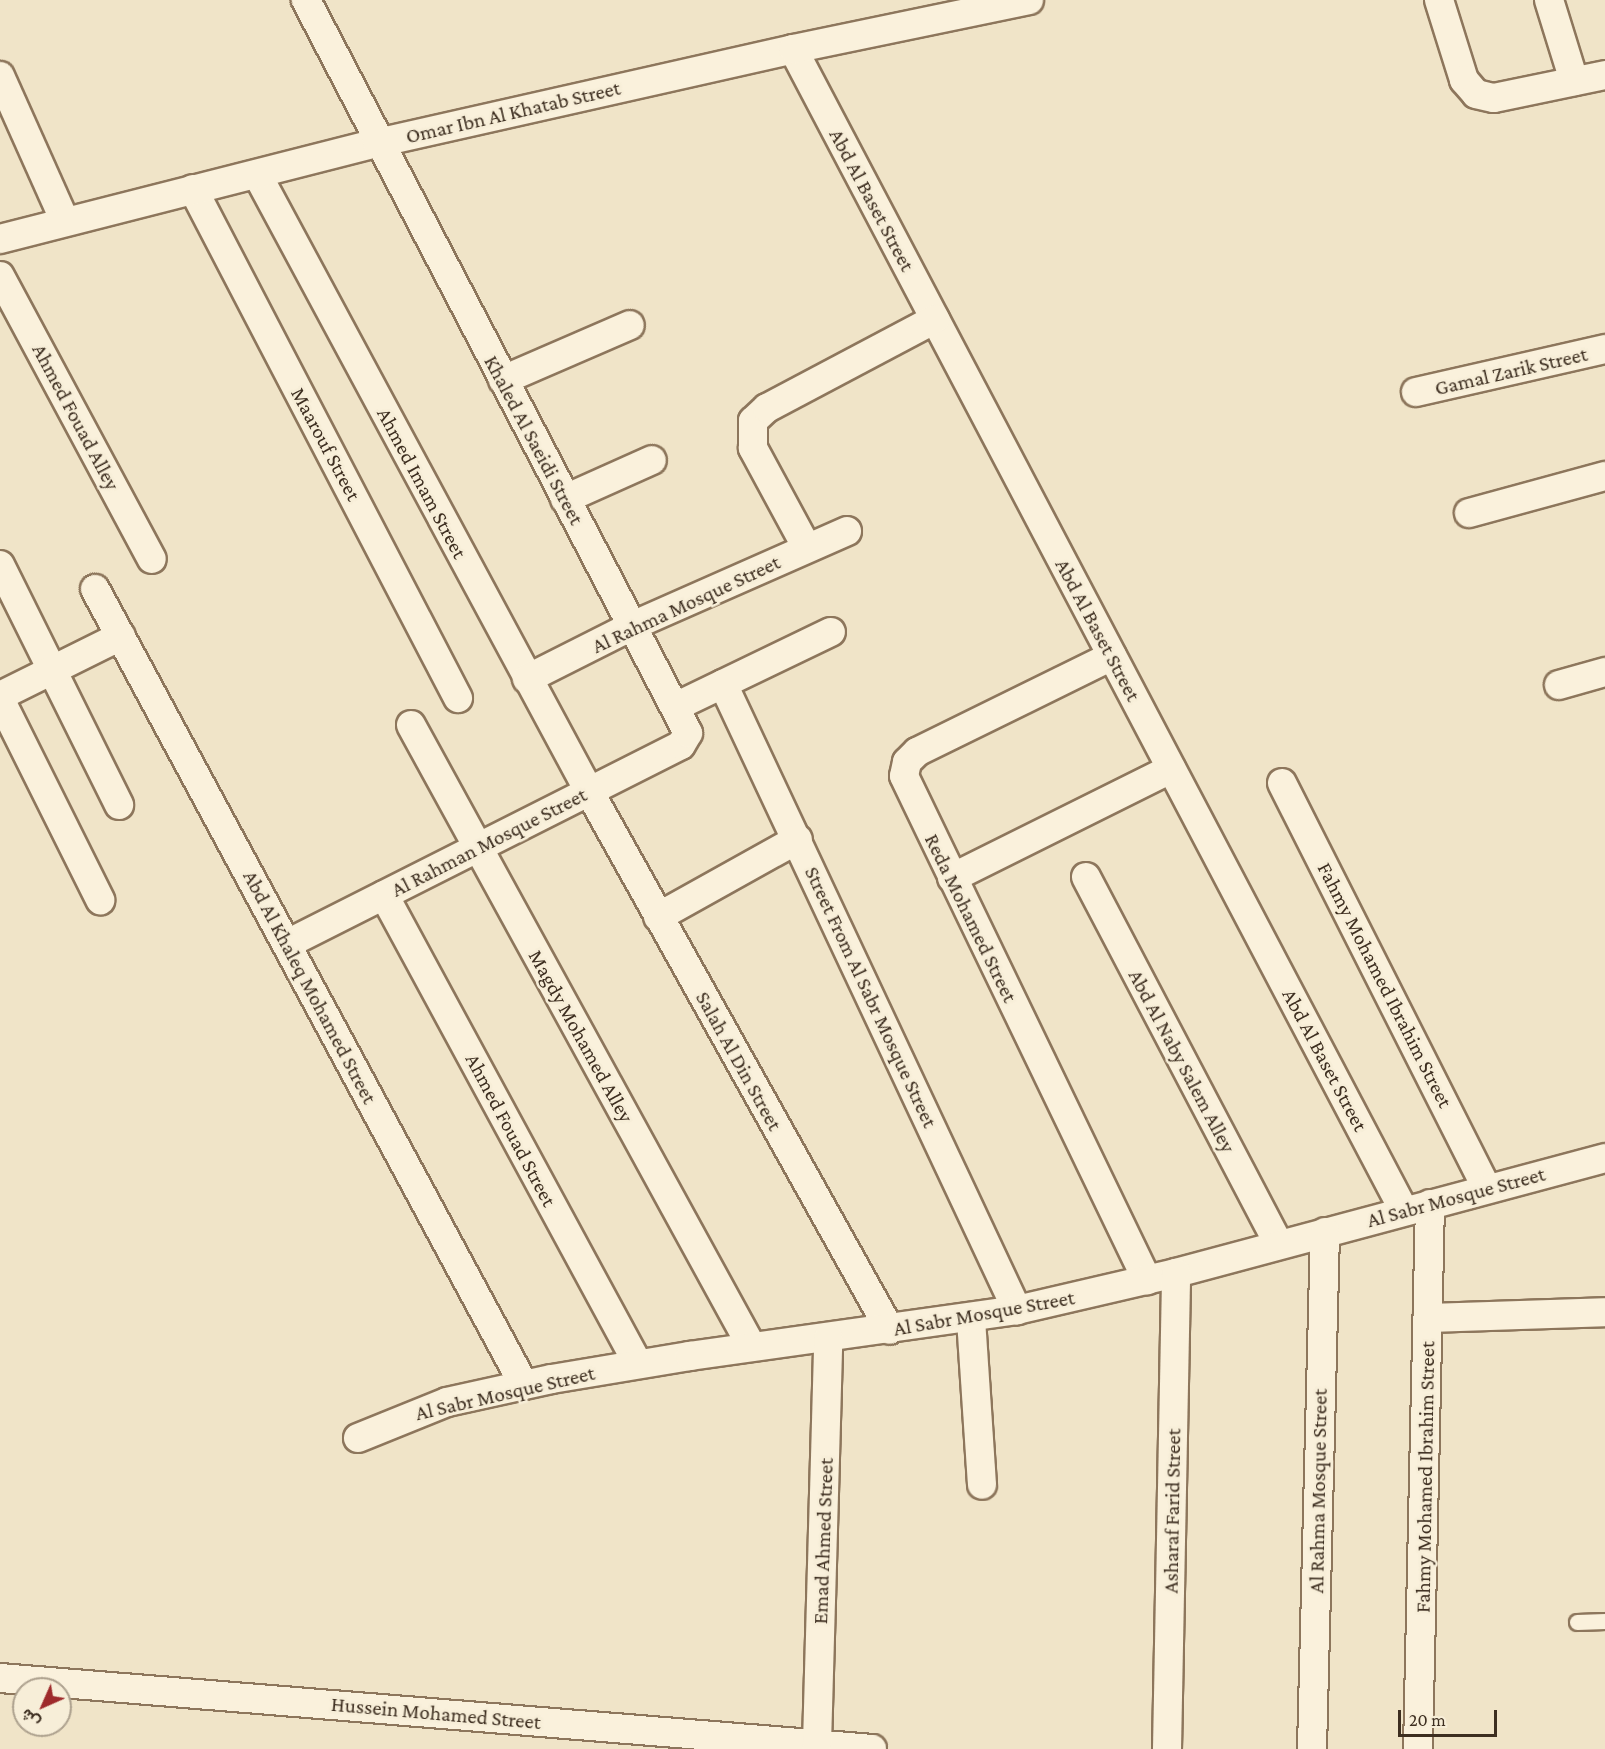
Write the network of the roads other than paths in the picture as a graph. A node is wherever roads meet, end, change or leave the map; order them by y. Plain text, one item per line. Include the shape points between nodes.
1 (306, 0) edge
2 (1029, 0) edge
3 (1439, 0) edge
4 (1549, 0) edge
5 (989, 4) edge
6 (793, 49) junction
7 (1605, 75) edge
8 (0, 76) edge
9 (1574, 81) junction
10 (377, 143) junction
11 (257, 174) junction
12 (193, 189) junction
13 (65, 221) junction
14 (0, 239) edge
15 (0, 276) edge
16 (935, 319) junction
17 (630, 325) dead end
18 (1605, 349) edge
19 (503, 381) junction
20 (1416, 392) dead end
21 (652, 460) dead end
22 (1605, 476) edge
23 (565, 499) junction
24 (1469, 513) dead end
25 (847, 531) dead end
26 (807, 548) junction
27 (152, 559) dead end
28 (0, 565) edge
29 (95, 589) dead end
30 (632, 626) junction
31 (831, 632) dead end
32 (121, 636) junction
33 (1112, 657) junction
34 (52, 670) junction
35 (1605, 672) edge
36 (527, 680) junction
37 (723, 684) junction
38 (1559, 685) dead end
39 (0, 697) edge
40 (458, 698) dead end
41 (675, 707) junction
42 (411, 724) dead end
43 (687, 737) joint
44 (1171, 769) junction
45 (1282, 783) dead end
46 (589, 791) junction
47 (118, 805) dead end
48 (798, 839) junction
49 (478, 848) junction
50 (1086, 877) dead end
51 (952, 878) junction
52 (384, 895) junction
53 (100, 900) dead end
54 (658, 917) junction
55 (287, 944) junction
56 (1605, 1158) edge
57 (1488, 1188) junction
58 (1417, 1208) junction
59 (1325, 1232) junction
60 (1279, 1244) junction
61 (1176, 1273) junction
62 (1147, 1280) junction
63 (1017, 1310) junction
64 (1605, 1312) edge
65 (1428, 1318) junction
66 (971, 1319) junction
67 (890, 1330) junction
68 (828, 1338) junction
69 (752, 1347) junction
70 (638, 1364) junction
71 (524, 1385) junction
72 (358, 1438) dead end
73 (982, 1485) dead end
74 (1605, 1621) edge
75 (1576, 1622) dead end
76 (0, 1678) edge
77 (817, 1744) junction
78 (872, 1749) edge
79 (1167, 1749) edge
80 (1312, 1749) edge
81 (1418, 1749) edge

1 - 10 street, Khaled Al Saeidi Street
2 - 5 street, Omar Ibn Al Khatab Street
3 - 9 street via 1464,80 1476,94 1494,98
4 - 9 street
5 - 6 street, Omar Ibn Al Khatab Street
6 - 10 street, Omar Ibn Al Khatab Street
6 - 16 street, Abd Al Baset Street
7 - 9 street
8 - 13 street
10 - 11 street, Omar Ibn Al Khatab Street
10 - 19 street, Khaled Al Saeidi Street
11 - 12 street, Omar Ibn Al Khatab Street
11 - 36 street, Ahmed Imam Street
12 - 13 street, Omar Ibn Al Khatab Street
12 - 40 street, Maarouf Street
13 - 14 street, Omar Ibn Al Khatab Street
15 - 27 street, Ahmed Fouad Alley
16 - 26 street via 767,408 753,421 753,448
16 - 33 street, Abd Al Baset Street
17 - 19 street
18 - 20 street, Gamal Zarik Street
19 - 23 street, Khaled Al Saeidi Street
21 - 23 street
22 - 24 street
23 - 30 street, Khaled Al Saeidi Street
25 - 26 street, Al Rahma Mosque Street
26 - 30 street, Al Rahma Mosque Street
28 - 34 street
29 - 32 street, Abd Al Khaleq Mohamed Street
30 - 36 street, Al Rahma Mosque Street
30 - 41 street, Khaled Al Saeidi Street
31 - 37 street
32 - 34 street
32 - 55 street, Abd Al Khaleq Mohamed Street
33 - 44 street, Abd Al Baset Street
33 - 51 street, Reda Mohamed Street via 917,752 907,762 906,782
34 - 39 street
34 - 47 street
35 - 38 street
36 - 46 street, Ahmed Imam Street
37 - 41 street
37 - 48 street, Street From Al Sabr Mosque Street
39 - 53 street
41 - 43 street, Khaled Al Saeidi Street
42 - 49 street, Magdy Mohamed Alley
43 - 46 street, Al Rahman Mosque Street via 681,745
44 - 51 street
44 - 58 street, Abd Al Baset Street
45 - 57 street, Fahmy Mohamed Ibrahim Street
46 - 49 street, Al Rahman Mosque Street
46 - 54 street, Salah Al Din Street
48 - 54 street
48 - 63 street, Street From Al Sabr Mosque Street
49 - 52 street, Al Rahman Mosque Street
49 - 69 street, Magdy Mohamed Alley
50 - 60 street, Abd Al Naby Salem Alley
51 - 62 street, Reda Mohamed Street
52 - 55 street, Al Rahman Mosque Street
52 - 70 street, Ahmed Fouad Street
54 - 67 street, Salah Al Din Street
55 - 71 street, Abd Al Khaleq Mohamed Street
56 - 57 street, Al Sabr Mosque Street
57 - 58 street, Al Sabr Mosque Street
58 - 59 street, Al Sabr Mosque Street
58 - 65 street, Fahmy Mohamed Ibrahim Street
59 - 60 street, Al Sabr Mosque Street
59 - 80 street, Al Rahma Mosque Street
60 - 61 street, Al Sabr Mosque Street
61 - 62 street, Al Sabr Mosque Street
61 - 79 street, Asharaf Farid Street
62 - 63 street, Al Sabr Mosque Street
63 - 66 street, Al Sabr Mosque Street
64 - 65 street
65 - 81 street, Fahmy Mohamed Ibrahim Street
66 - 67 street, Al Sabr Mosque Street
66 - 73 street
67 - 68 street, Al Sabr Mosque Street
68 - 69 street, Al Sabr Mosque Street
68 - 77 street, Emad Ahmed Street
69 - 70 street, Al Sabr Mosque Street
70 - 71 street, Al Sabr Mosque Street
71 - 72 street, Al Sabr Mosque Street via 447,1402
74 - 75 lane
76 - 77 street, Hussein Mohamed Street
77 - 78 street, Hussein Mohamed Street

